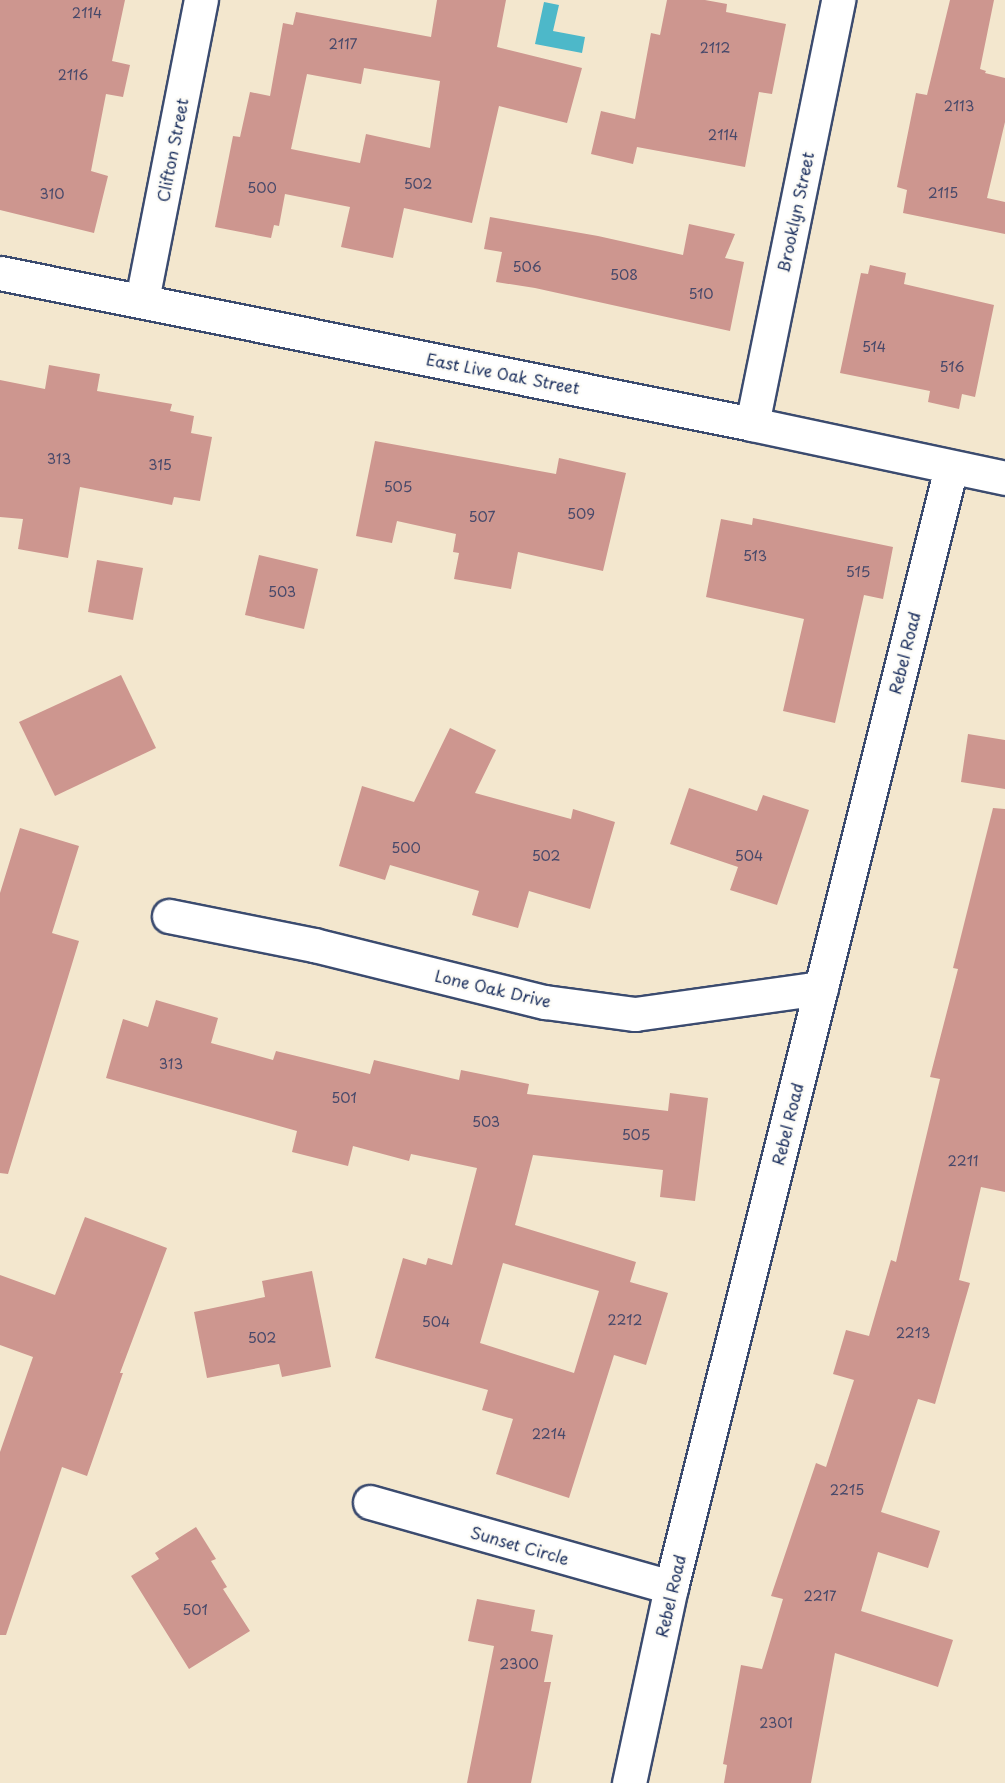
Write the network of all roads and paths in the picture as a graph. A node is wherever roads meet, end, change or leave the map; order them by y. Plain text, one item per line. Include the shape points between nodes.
1 (201, 0) edge
2 (838, 0) edge
3 (0, 273) edge
4 (142, 300) junction
5 (752, 423) junction
6 (951, 467) junction
7 (1005, 478) edge
8 (169, 916) dead end
9 (821, 988) junction
10 (370, 1502) dead end
11 (671, 1587) junction
12 (629, 1783) edge

1 - 4 street, Clifton Street
2 - 5 street, Brooklyn Street
3 - 4 street, East Live Oak Street
4 - 5 street, East Live Oak Street
5 - 6 street, East Live Oak Street
6 - 7 street, East Live Oak Street
6 - 9 street, Rebel Road
8 - 9 street, Lone Oak Drive via 314,945 545,1002 635,1014
9 - 11 street, Rebel Road
10 - 11 street, Sunset Circle
11 - 12 street, Rebel Road

